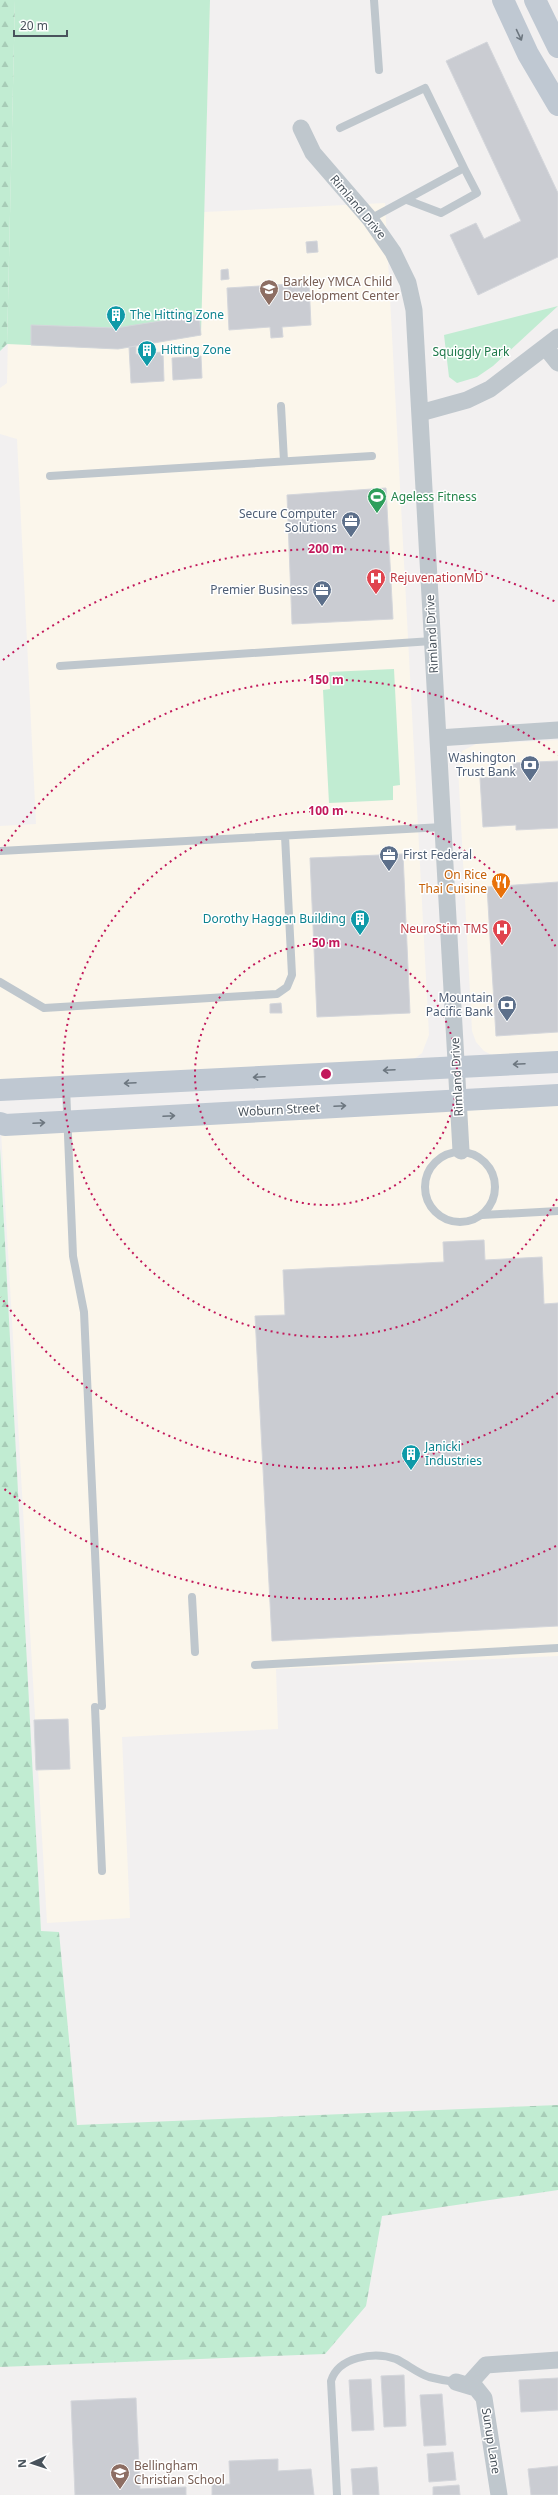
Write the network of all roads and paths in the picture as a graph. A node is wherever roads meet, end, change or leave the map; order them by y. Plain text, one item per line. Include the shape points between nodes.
1 (374, 0) edge
2 (503, 0) edge
3 (535, 0) edge
4 (558, 47) edge
5 (379, 70) dead end
6 (558, 105) edge
7 (301, 128) dead end
8 (340, 128) dead end
9 (464, 168) junction
10 (407, 200) junction
11 (370, 219) junction
12 (552, 343) edge
13 (558, 363) edge
14 (281, 406) dead end
15 (420, 413) junction
16 (372, 456) dead end
17 (284, 462) junction
18 (50, 476) dead end
19 (432, 641) junction
20 (60, 666) dead end
21 (558, 730) edge
22 (438, 738) junction
23 (443, 827) junction
24 (285, 836) junction
25 (0, 851) edge
26 (0, 982) edge
27 (558, 1062) edge
28 (456, 1067) junction
29 (66, 1086) junction
30 (0, 1090) edge
31 (558, 1095) edge
32 (458, 1100) junction
33 (68, 1121) junction
34 (0, 1123) edge
35 (461, 1151) junction
36 (558, 1211) edge
37 (482, 1215) junction
38 (192, 1597) dead end
39 (558, 1648) edge
40 (195, 1652) dead end
41 (255, 1665) dead end
42 (102, 1871) dead end
43 (558, 2360) edge
44 (462, 2383) junction
45 (338, 2495) edge
46 (499, 2495) edge

1 - 5 lane
2 -> 6 main road via 528,54
3 - 4 main road
7 - 11 street, Rimland Drive via 313,153
8 - 9 lane via 425,88
9 - 10 lane
9 - 10 lane via 477,193 441,213
10 - 11 lane
11 - 15 street, Rimland Drive via 394,252 408,283 414,310
12 - 13 street
12 - 15 street via 484,392 467,400
14 - 17 lane
15 - 19 street, Rimland Drive
16 - 17 lane
17 - 18 lane
19 - 20 lane
19 - 22 street, Rimland Drive
21 - 22 street
22 - 23 street, Rimland Drive
23 - 24 lane
23 - 28 street, Rimland Drive
24 - 25 lane
24 - 26 lane via 292,975 288,987 277,994 44,1008
27 -> 28 main road
28 -> 29 main road
28 - 32 street, Rimland Drive
29 - 30 main road
29 - 33 lane
31 - 32 main road, Woburn Street
33 -> 32 main road, Woburn Street
32 - 35 street, Rimland Drive
34 -> 33 main road, Woburn Street
33 - 42 lane via 74,1256 84,1312 99,1706
35 - 37 lane via 481,1158 494,1176 494,1197
35 - 37 lane via 440,1158 432,1166 426,1182 427,1199 432,1209 451,1221 473,1220
36 - 37 lane
38 - 40 lane
39 - 41 lane
43 - 44 street via 486,2365
44 - 45 lane via 428,2376 396,2359 380,2356 358,2358 341,2364 334,2371 331,2381
44 - 46 street, Sunup Lane via 478,2390 484,2398

